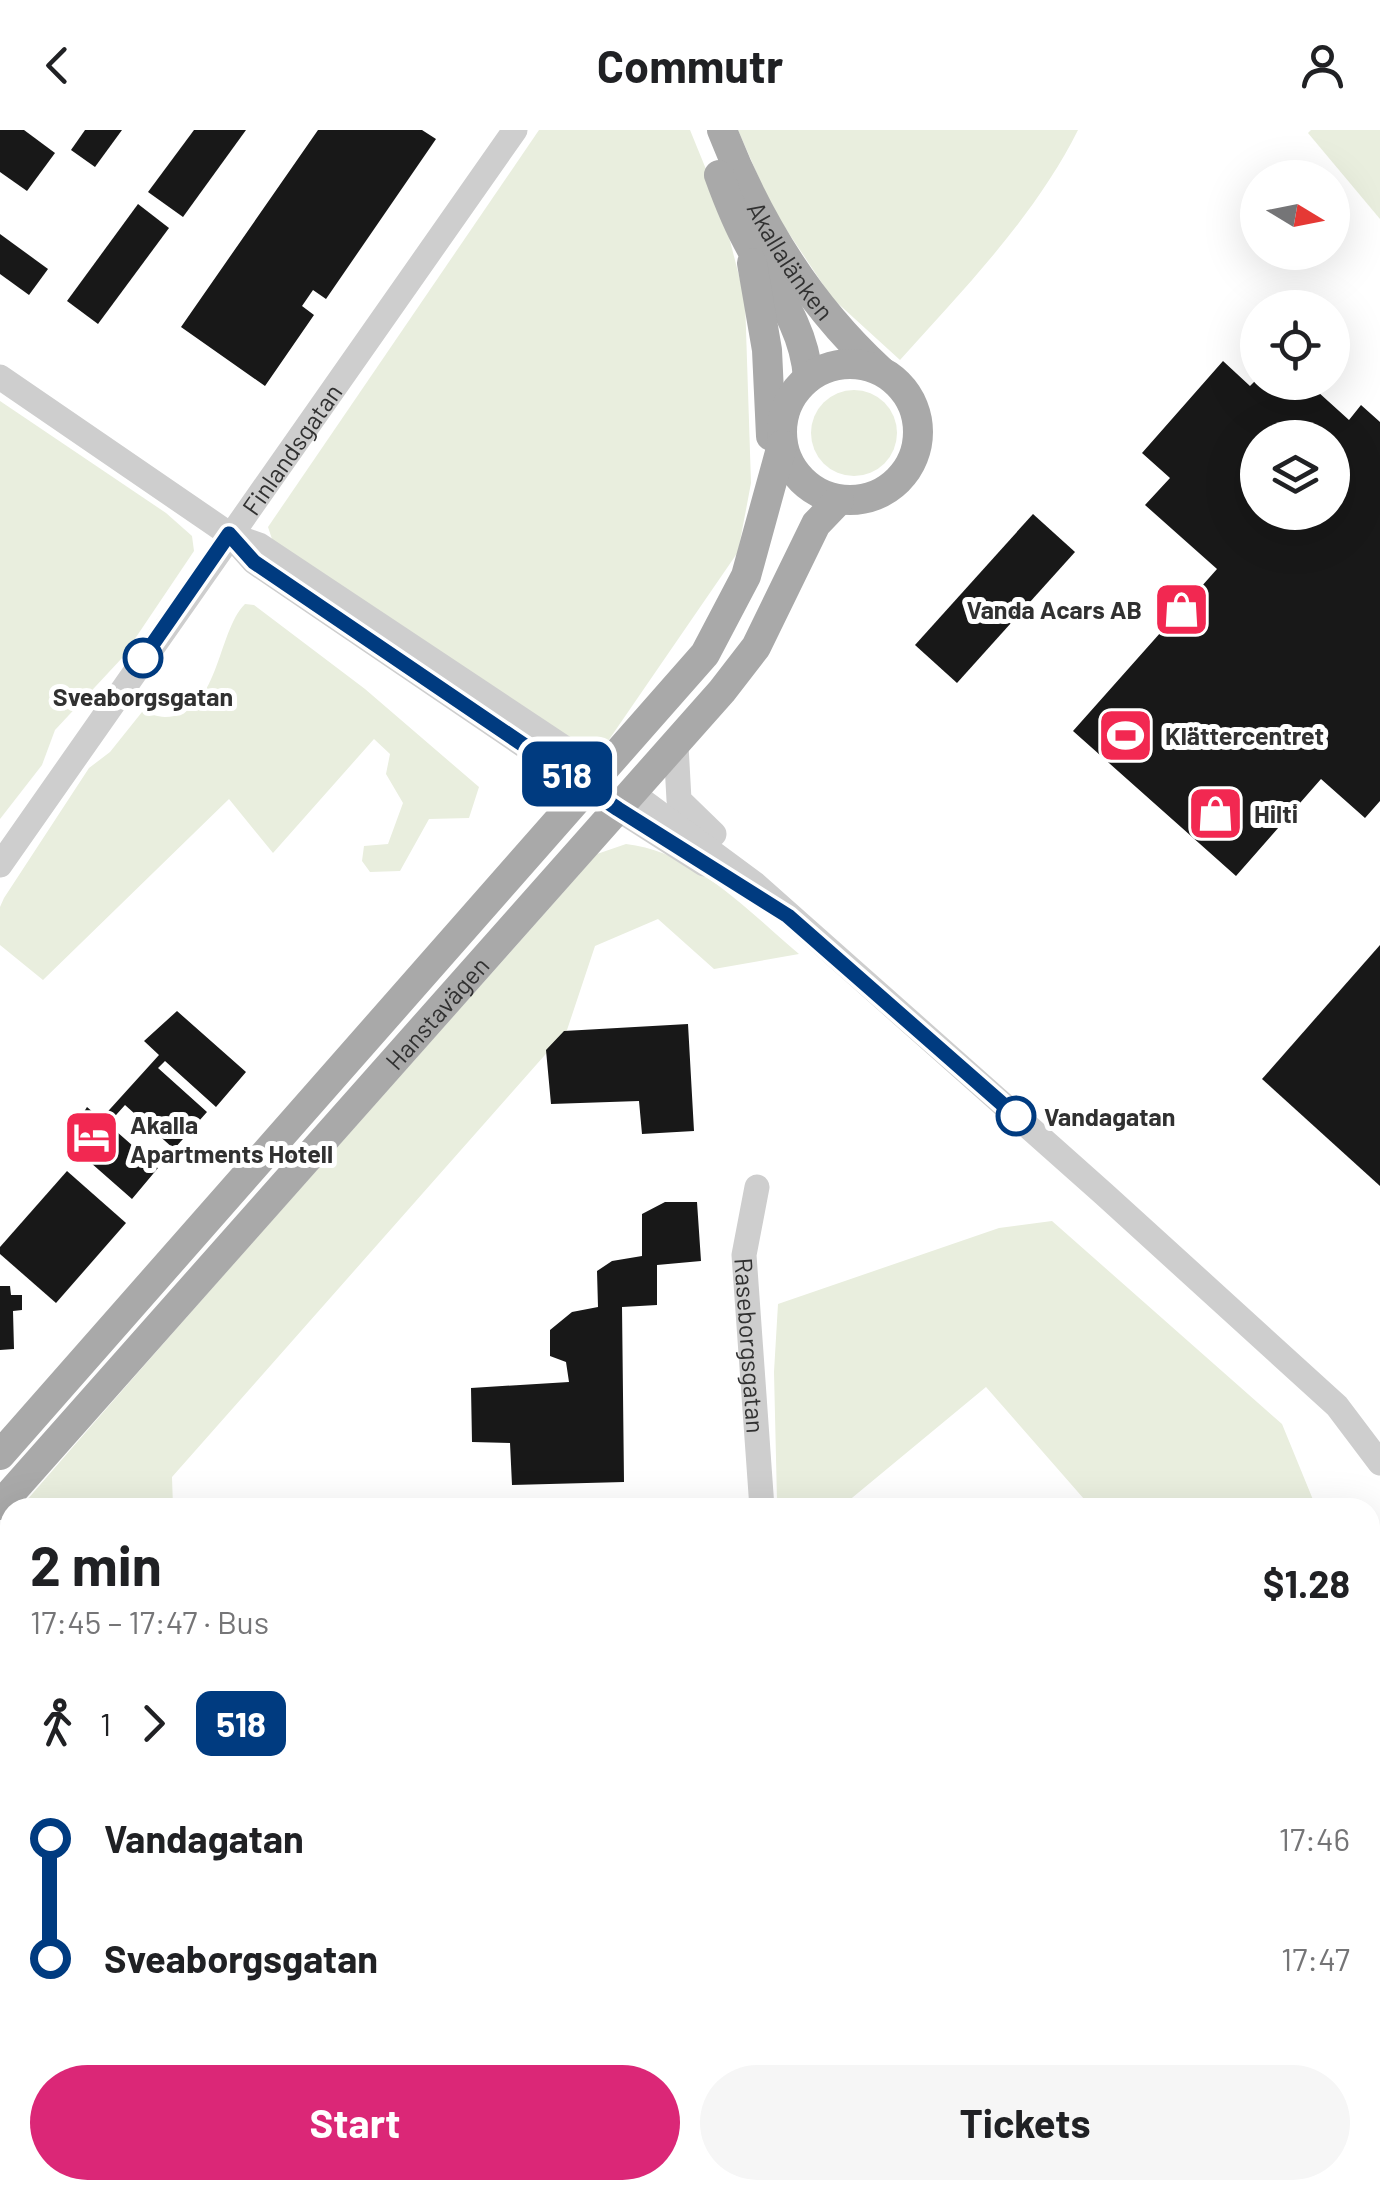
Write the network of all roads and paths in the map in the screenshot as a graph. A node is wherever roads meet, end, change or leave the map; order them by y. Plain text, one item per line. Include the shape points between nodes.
1 (515, 130) edge
2 (702, 130) edge
3 (722, 130) edge
4 (750, 246) junction
5 (886, 375) junction
6 (0, 378) edge
7 (808, 378) junction
8 (782, 444) junction
9 (772, 489) junction
10 (839, 500) junction
11 (229, 534) junction
12 (676, 744) junction
13 (595, 781) junction
14 (625, 801) junction
15 (0, 865) edge
16 (755, 884) junction
17 (788, 916) junction
18 (756, 1187) dead end
19 (0, 1455) edge
20 (1380, 1463) edge
21 (6, 1498) edge
22 (761, 1498) edge

1 - 11 street, Finlandsgatan
2 - 4 main road, Akallalänken
3 - 5 main road, Akallalänken via 746,194 796,274
4 - 7 main road, Akallalänken via 786,305 805,350
4 - 9 main road via 767,350
5 - 7 main road via 847,364
5 - 10 main road via 901,387 916,416 915,451 894,484 859,500
6 - 11 street
7 - 8 main road via 786,408
8 - 9 main road, Hanstavägen
8 - 10 main road via 802,481
9 - 13 main road, Hanstavägen via 727,618 705,654
10 - 12 main road, Hanstavägen via 816,524 756,647
11 - 13 street via 259,544
11 - 15 street, Finlandsgatan
12 - 14 main road, Hanstavägen
12 - 16 street via 679,800 738,855
13 - 14 main road
13 - 19 main road, Hanstavägen
14 - 16 street
14 - 17 street
14 - 21 main road, Hanstavägen
16 - 17 street
17 - 20 street via 1337,1406
18 - 22 street, Raseborgsgatan via 744,1256

